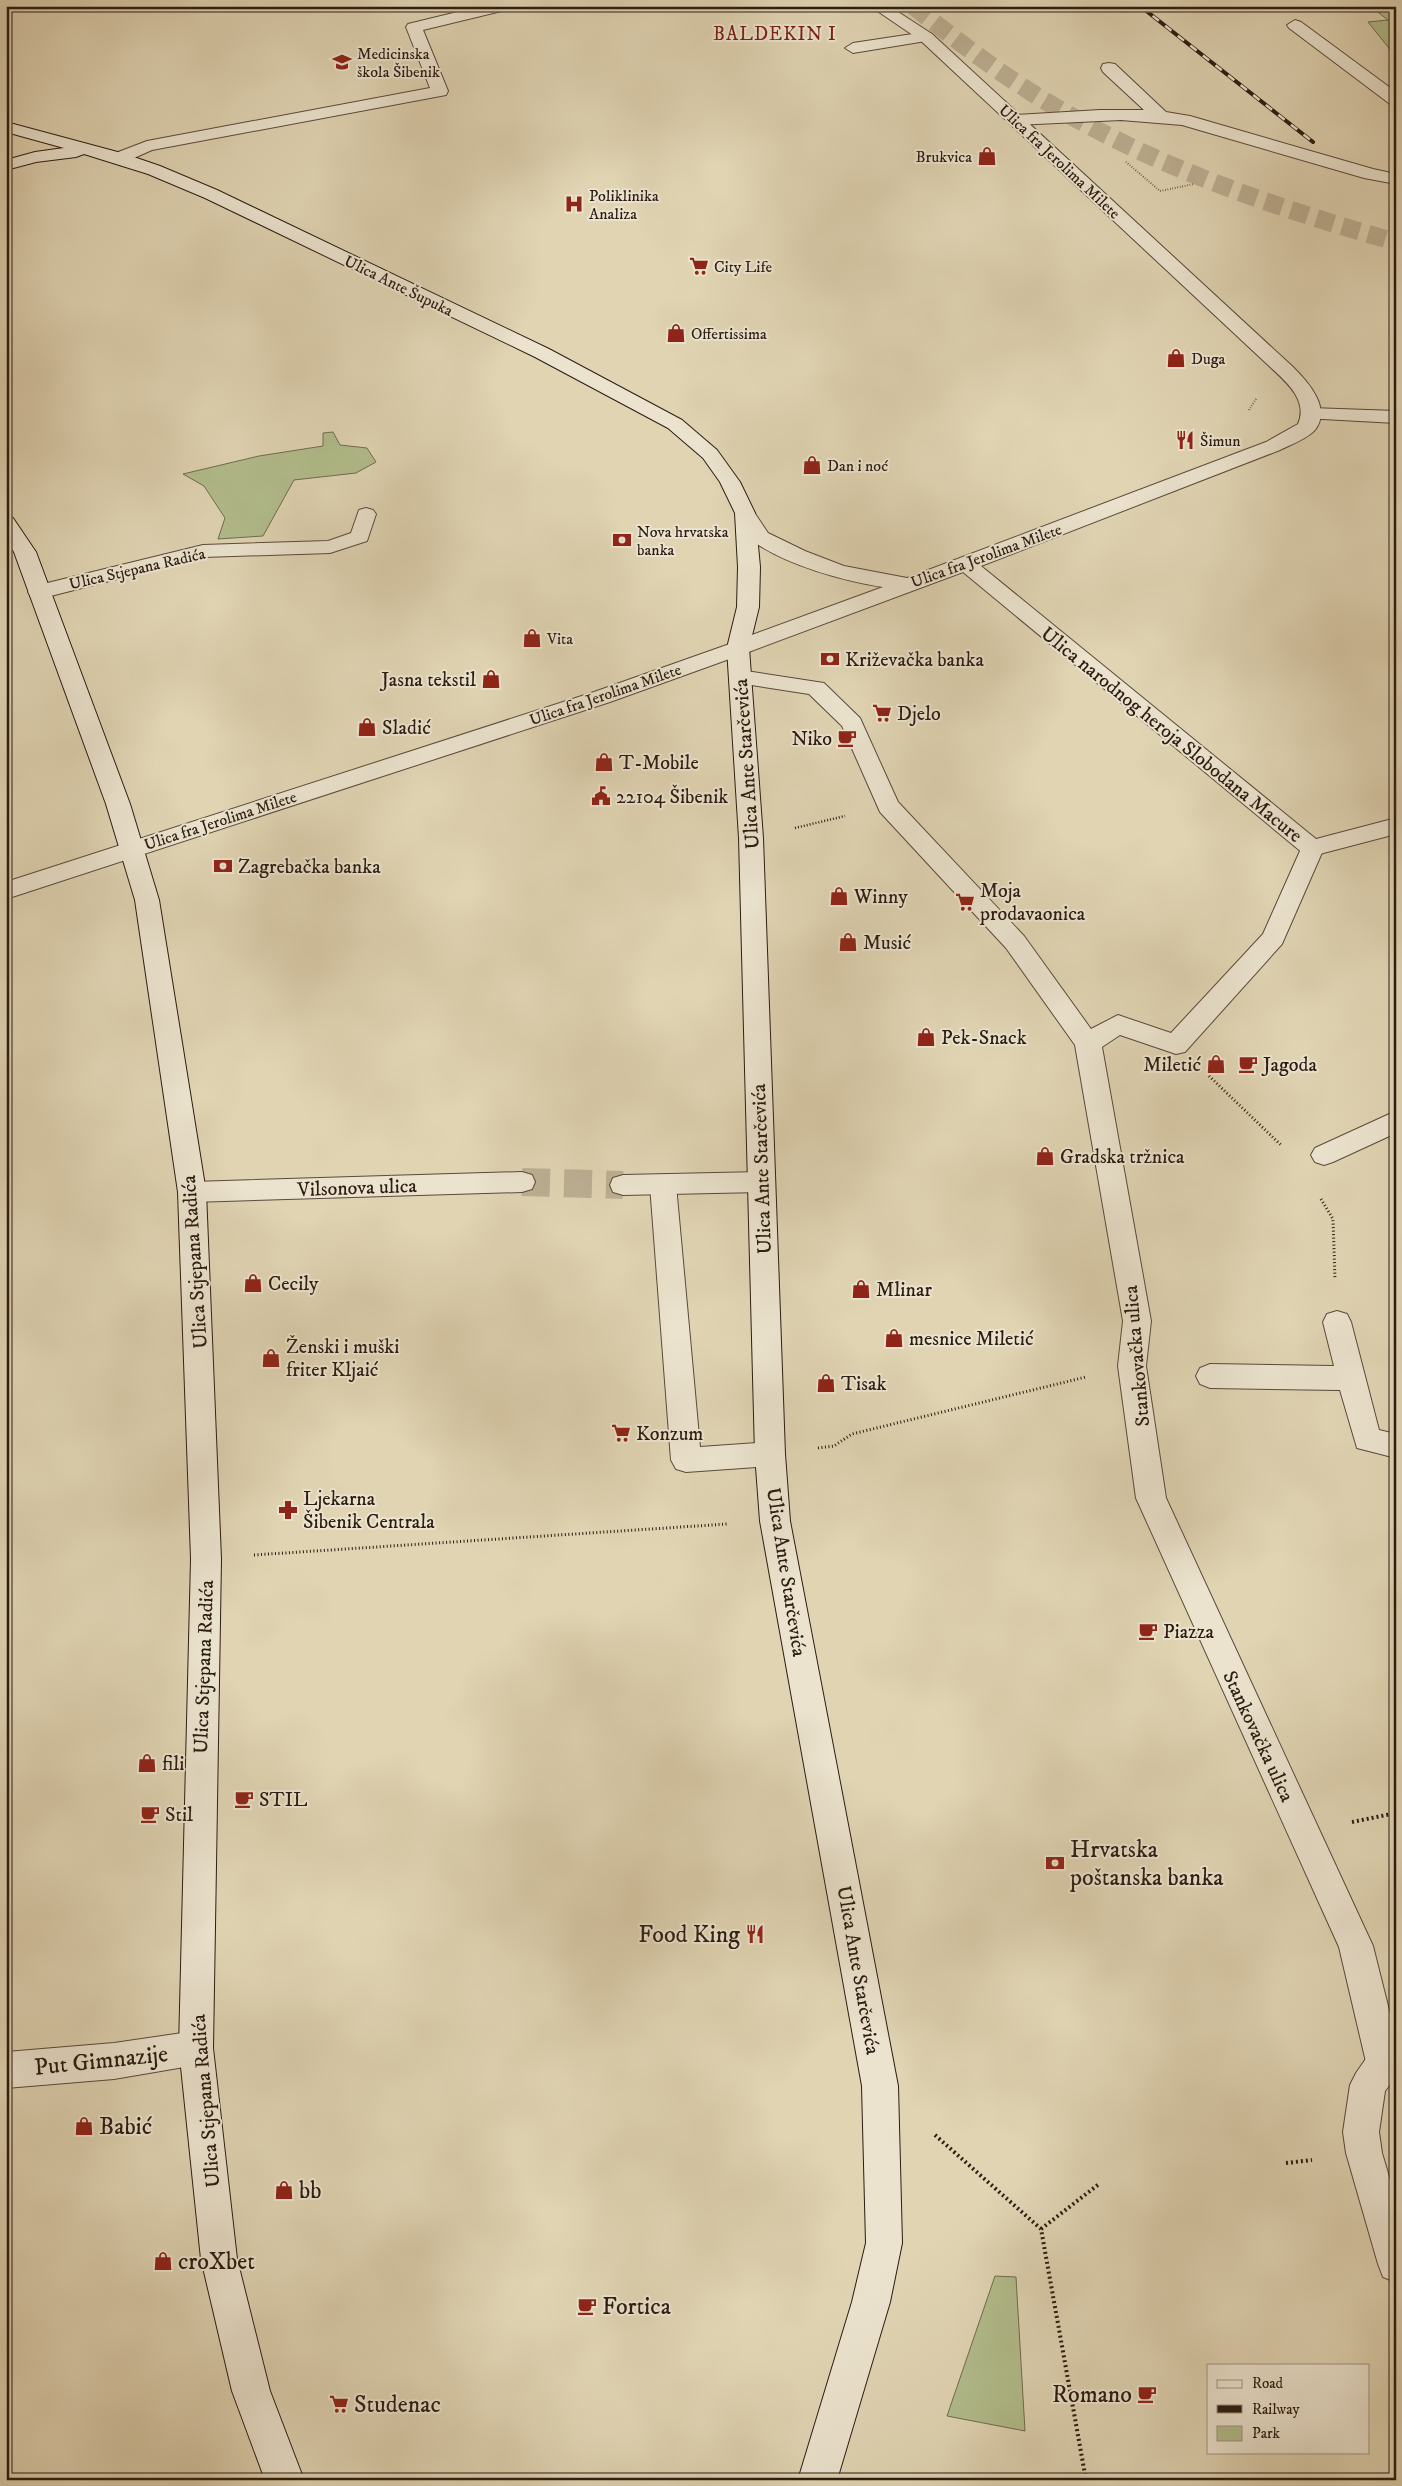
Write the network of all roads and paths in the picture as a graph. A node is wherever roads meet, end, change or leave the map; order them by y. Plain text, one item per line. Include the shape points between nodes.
1 (504, 6) edge
2 (878, 6) edge
3 (909, 6) edge
4 (1294, 25) dead end
5 (926, 37) junction
6 (853, 48) dead end
7 (1109, 68) dead end
8 (1396, 100) edge
9 (1160, 116) junction
10 (1016, 120) junction
11 (6, 127) edge
12 (87, 150) junction
13 (119, 158) junction
14 (1125, 162) dead end
15 (6, 165) edge
16 (1396, 179) edge
17 (1194, 184) dead end
18 (1396, 398) edge
19 (1312, 414) junction
20 (1396, 417) edge
21 (1373, 418) junction
22 (745, 513) junction
23 (366, 514) dead end
24 (6, 522) edge
25 (966, 564) junction
26 (908, 584) junction
27 (39, 592) junction
28 (739, 663) junction
29 (888, 806) junction
30 (1396, 826) edge
31 (751, 838) junction
32 (1312, 848) junction
33 (132, 849) junction
34 (6, 891) edge
35 (1088, 1042) junction
36 (1176, 1045) junction
37 (1396, 1120) edge
38 (1288, 1153) dead end
39 (1324, 1155) dead end
40 (522, 1182) tunnel mouth
41 (761, 1182) junction
42 (623, 1185) tunnel mouth
43 (663, 1185) junction
44 (192, 1192) junction
45 (1320, 1196) dead end
46 (1337, 1322) joint
47 (1132, 1366) junction
48 (1210, 1376) dead end
49 (1351, 1378) junction
50 (852, 1434) dead end
51 (1396, 1446) edge
52 (770, 1454) junction
53 (775, 1521) junction
54 (206, 1559) junction
55 (196, 2048) junction
56 (1390, 2060) edge
57 (6, 2070) edge
58 (880, 2086) junction
59 (1099, 2184) dead end
60 (1041, 2229) junction
61 (1396, 2264) edge
62 (285, 2480) edge
63 (817, 2480) edge
64 (1086, 2480) edge

1 - 13 street via 414,27 440,91 147,146
2 - 5 street
3 - 5 street
4 - 8 street
5 - 6 street
5 - 10 street, Ulica fra Jerolima Milete
7 - 9 street
9 - 10 street via 1133,114
9 - 16 street
10 - 19 street, Ulica fra Jerolima Milete via 1274,360 1299,386 1309,401
11 - 12 street, Ulica Ante Šupuka
12 - 13 street, Ulica Ante Šupuka
12 - 15 street via 35,157
13 - 22 street, Ulica Ante Šupuka via 211,194 630,398 675,424 710,454 730,482
14 - 17 path via 1160,191
18 - 21 street via 1387,401
19 - 21 street
19 - 25 street, Ulica fra Jerolima Milete via 1306,428 1274,446
20 - 21 street
22 - 26 street, Ulica Ante Šupuka via 760,537 798,556 837,571
22 - 28 street, Ulica Ante Šupuka via 748,607
23 - 27 street, Ulica Stjepana Radića via 360,537 330,547 203,551
24 - 27 street, Ulica Stjepana Radića via 25,552
25 - 26 street, Ulica fra Jerolima Milete
25 - 32 street, Ulica narodnog heroja Slobodana Macure
26 - 28 street, Ulica fra Jerolima Milete
27 - 33 street, Ulica Stjepana Radića
28 - 29 street, Stankovačka ulica via 816,688 852,724
28 - 31 street, Ulica Ante Starčevića
28 - 33 street, Ulica fra Jerolima Milete via 602,697
29 - 31 path
29 - 35 street, Stankovačka ulica via 1016,942
30 - 32 street, Ulica narodnog heroja Slobodana Macure
31 - 41 street, Ulica Ante Starčevića
32 - 36 street via 1273,938
33 - 34 street
33 - 44 street, Ulica Stjepana Radića via 147,900
35 - 36 street via 1118,1024
35 - 47 street, Stankovačka ulica via 1137,1321
36 - 38 path
37 - 39 street
40 - 44 street, Vilsonova ulica
41 - 43 street
41 - 52 street, Ulica Ante Starčevića
42 - 43 street
43 - 52 street via 686,1460
44 - 54 street, Ulica Stjepana Radića
45 - 46 path via 1333,1219
46 - 49 street
47 - 50 path
47 - 56 street, Stankovačka ulica via 1152,1498 1356,1946
48 - 49 street
49 - 51 street via 1367,1439
52 - 53 street, Ulica Ante Starčevića
53 - 54 path
53 - 58 street, Ulica Ante Starčevića
54 - 55 street, Ulica Stjepana Radića
55 - 57 street, Put Gimnazije via 124,2060
55 - 62 street, Ulica Stjepana Radića via 219,2259 251,2391
56 - 61 street via 1368,2085 1361,2132
58 - 60 path
58 - 63 street, Ulica Ante Starčevića via 884,2243 872,2302
59 - 60 path
60 - 64 path

